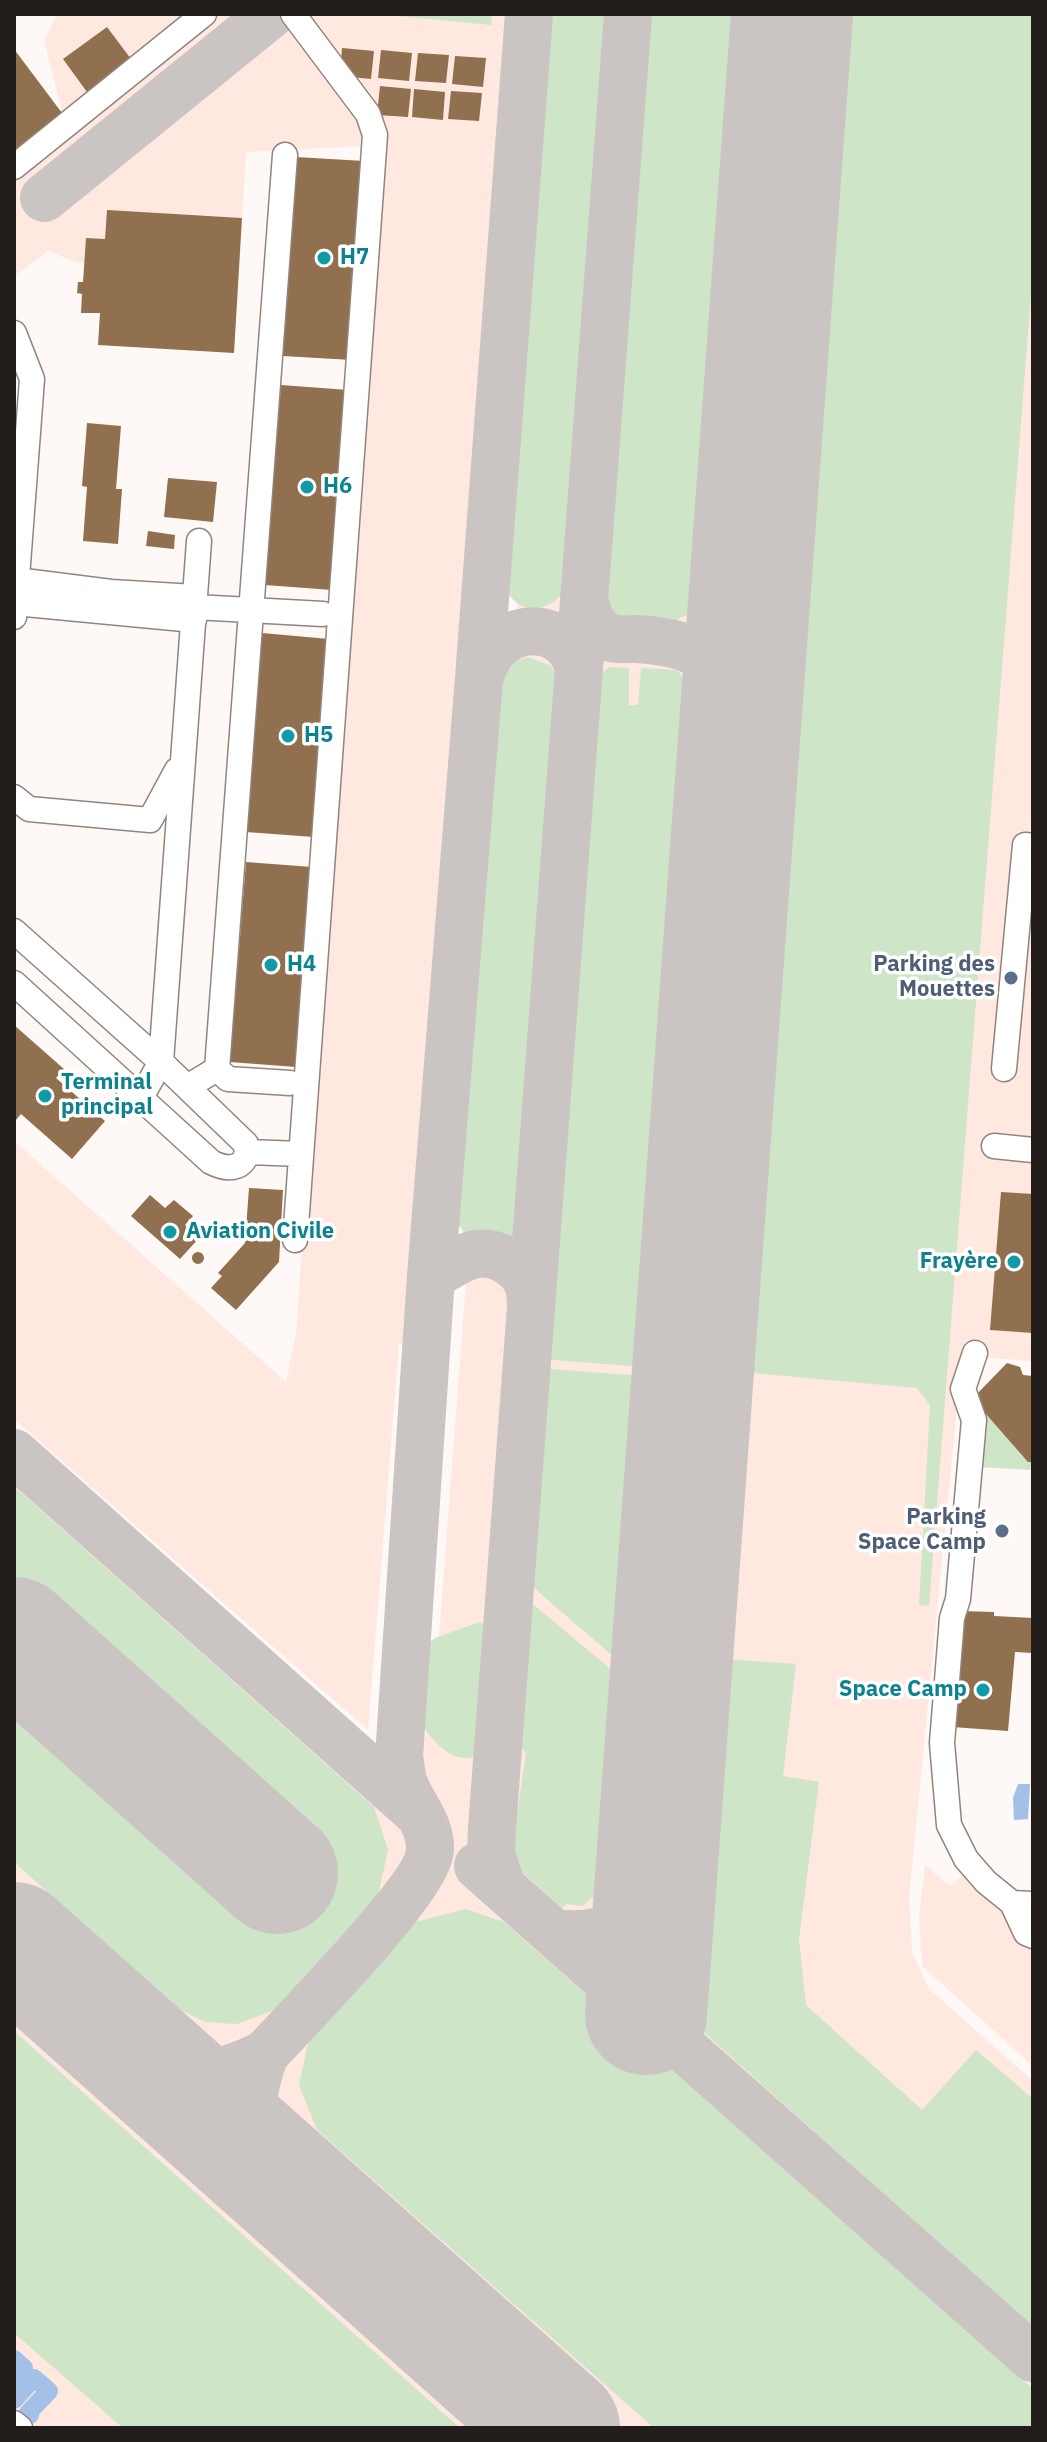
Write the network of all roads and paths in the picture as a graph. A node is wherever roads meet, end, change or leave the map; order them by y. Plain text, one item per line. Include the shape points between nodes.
1 (204, 14) edge
2 (293, 14) edge
3 (285, 155) dead end
4 (14, 167) edge
5 (14, 333) edge
6 (199, 541) dead end
7 (16, 591) edge
8 (195, 608) junction
9 (250, 611) junction
10 (323, 614) dead end
11 (14, 617) edge
12 (182, 761) junction
13 (14, 797) edge
14 (1033, 846) edge
15 (14, 931) edge
16 (14, 983) edge
17 (161, 1062) junction
18 (217, 1069) junction
19 (1004, 1069) dead end
20 (290, 1083) dead end
21 (187, 1087) junction
22 (141, 1097) junction
23 (994, 1146) dead end
24 (1033, 1150) edge
25 (248, 1152) junction
26 (301, 1154) junction
27 (295, 1240) dead end
28 (975, 1353) dead end
29 (1022, 1904) edge
30 (1033, 1936) edge
31 (14, 2423) edge
32 (20, 2428) edge

1 - 4 street
2 - 26 street via 368,114 375,135
3 - 9 street
5 - 7 street via 32,379
6 - 8 street
7 - 8 street via 111,592
7 - 11 street
8 - 9 street
8 - 12 street
9 - 10 street
9 - 18 street
12 - 13 street via 150,820 29,809
12 - 17 street
14 - 19 street via 1025,845
15 - 17 street
16 - 22 street
17 - 21 street
17 - 22 street
18 - 20 street via 228,1079
18 - 21 street
21 - 25 street via 246,1144
22 - 25 street via 211,1162 235,1167
23 - 24 street
25 - 26 street
26 - 27 street
28 - 29 street via 963,1389 974,1420 942,1743 949,1825 966,1859 986,1882
29 - 30 street via 1026,1933
31 - 32 street

